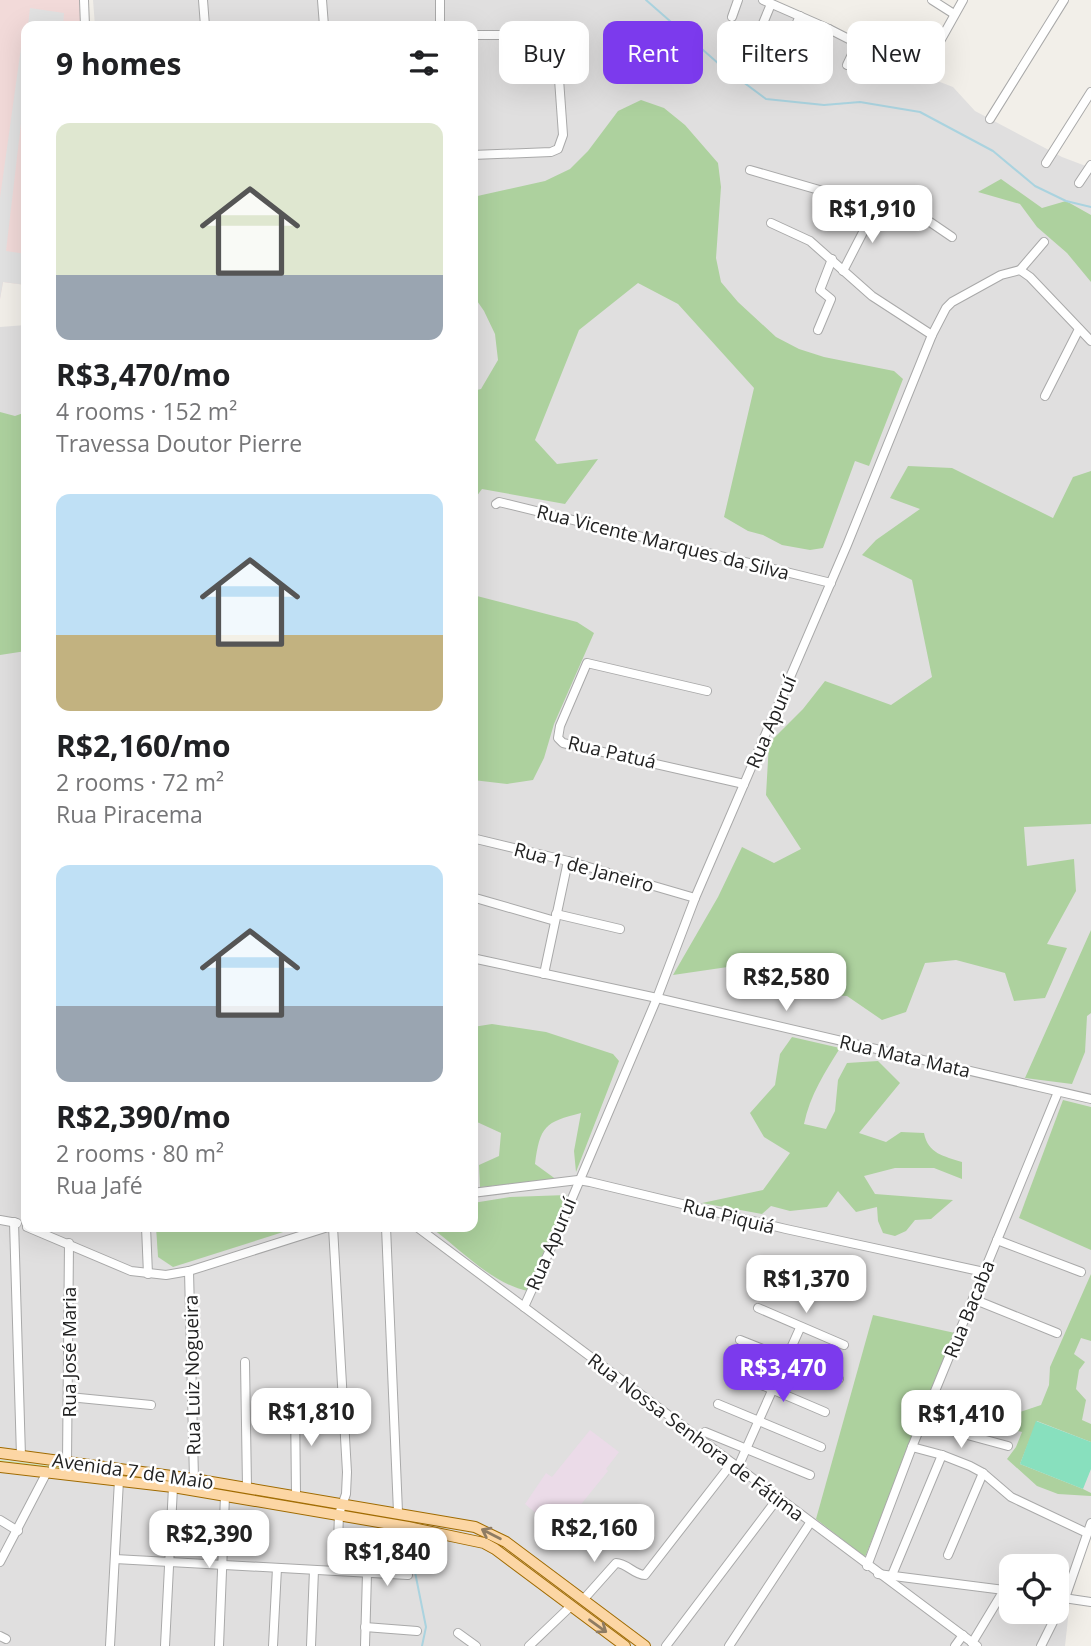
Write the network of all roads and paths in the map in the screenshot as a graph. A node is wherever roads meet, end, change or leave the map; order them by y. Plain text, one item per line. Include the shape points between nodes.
1 (84, 0) edge
2 (203, 0) edge
3 (322, 0) edge
4 (440, 0) edge
5 (738, 0) edge
6 (932, 0) edge
7 (963, 0) edge
8 (1064, 0) edge
9 (767, 2) edge
10 (954, 14) junction
11 (800, 16) junction
12 (732, 17) dead end
13 (85, 21) edge
14 (205, 21) edge
15 (324, 21) edge
16 (440, 21) edge
17 (761, 21) edge
18 (798, 21) edge
19 (811, 21) edge
20 (945, 31) edge
21 (478, 34) edge
22 (1091, 92) edge
23 (990, 119) dead end
24 (478, 155) edge
25 (1046, 163) dead end
26 (1091, 165) edge
27 (750, 170) dead end
28 (1079, 183) dead end
29 (876, 207) junction
30 (771, 223) dead end
31 (952, 237) dead end
32 (1044, 242) dead end
33 (832, 259) junction
34 (1020, 270) junction
35 (843, 271) junction
36 (1079, 329) junction
37 (818, 330) dead end
38 (932, 335) junction
39 (1091, 341) edge
40 (1045, 396) dead end
41 (496, 504) dead end
42 (831, 583) junction
43 (707, 691) dead end
44 (744, 784) junction
45 (478, 839) edge
46 (568, 861) junction
47 (478, 898) edge
48 (695, 898) junction
49 (556, 918) junction
50 (620, 929) dead end
51 (478, 959) edge
52 (544, 974) junction
53 (657, 998) junction
54 (1058, 1092) junction
55 (1091, 1099) edge
56 (578, 1180) junction
57 (478, 1193) edge
58 (0, 1220) edge
59 (14, 1222) junction
60 (21, 1225) edge
61 (40, 1232) edge
62 (146, 1232) edge
63 (314, 1232) edge
64 (330, 1232) edge
65 (386, 1232) edge
66 (423, 1232) edge
67 (997, 1240) junction
68 (69, 1243) junction
69 (189, 1271) junction
70 (984, 1272) junction
71 (1081, 1272) dead end
72 (148, 1274) junction
73 (973, 1299) junction
74 (524, 1307) junction
75 (758, 1308) dead end
76 (800, 1328) junction
77 (1057, 1334) dead end
78 (740, 1340) dead end
79 (844, 1345) dead end
80 (786, 1359) junction
81 (245, 1362) dead end
82 (730, 1371) dead end
83 (839, 1379) dead end
84 (773, 1389) junction
85 (69, 1397) junction
86 (295, 1401) dead end
87 (718, 1404) dead end
88 (151, 1405) dead end
89 (825, 1412) dead end
90 (760, 1421) junction
91 (923, 1423) junction
92 (705, 1432) dead end
93 (1008, 1446) dead end
94 (821, 1447) dead end
95 (912, 1447) junction
96 (747, 1449) junction
97 (0, 1453) edge
98 (942, 1455) junction
99 (21, 1456) junction
100 (67, 1462) junction
101 (735, 1465) junction
102 (0, 1467) edge
103 (47, 1472) junction
104 (983, 1473) junction
105 (810, 1475) dead end
106 (194, 1479) junction
107 (119, 1480) junction
108 (173, 1487) junction
109 (247, 1487) junction
110 (296, 1495) junction
111 (225, 1496) junction
112 (778, 1498) junction
113 (344, 1502) junction
114 (398, 1512) junction
115 (339, 1514) junction
116 (0, 1521) edge
117 (810, 1523) junction
118 (1091, 1523) edge
119 (18, 1531) junction
120 (1087, 1533) junction
121 (947, 1555) dead end
122 (115, 1559) junction
123 (0, 1562) edge
124 (168, 1564) junction
125 (224, 1565) junction
126 (867, 1566) junction
127 (277, 1568) junction
128 (314, 1570) junction
129 (337, 1571) junction
130 (367, 1573) junction
131 (878, 1574) junction
132 (408, 1575) dead end
133 (892, 1575) junction
134 (1069, 1577) edge
135 (999, 1590) edge
136 (1069, 1598) edge
137 (583, 1600) junction
138 (1091, 1602) edge
139 (999, 1604) edge
140 (571, 1606) junction
141 (1050, 1624) edge
142 (365, 1627) junction
143 (417, 1631) dead end
144 (458, 1633) dead end
145 (963, 1636) junction
146 (975, 1644) edge
147 (534, 1645) edge
148 (110, 1646) edge
149 (165, 1646) edge
150 (219, 1646) edge
151 (273, 1646) edge
152 (311, 1646) edge
153 (365, 1646) edge
154 (476, 1646) edge
155 (625, 1646) edge
156 (645, 1646) edge
157 (666, 1646) edge
158 (729, 1646) edge
159 (955, 1646) edge
160 (1041, 1646) edge

1 - 13 street
2 - 14 street
3 - 15 street
4 - 16 street
5 - 12 street
6 - 10 street
7 - 10 street
8 - 23 street
9 - 11 street
9 - 17 street
10 - 20 street
11 - 18 street
11 - 19 street
21 - 24 street via 556,37 563,135 558,149 551,152
22 - 25 street
26 - 28 street
27 - 29 street
29 - 31 street via 930,222
29 - 35 street
30 - 33 street via 800,235
32 - 34 street
33 - 35 street
33 - 37 street via 820,290 831,299
34 - 36 street
34 - 38 street, Rua Apuruí via 1001,275 952,302
35 - 38 street
36 - 39 street
36 - 40 street
38 - 42 street, Rua Apuruí
41 - 42 street, Rua Vicente Marques da Silva
42 - 44 street, Rua Apuruí
43 - 44 street, Rua Patuá via 587,663 558,738 563,743
44 - 48 street, Rua Apuruí
45 - 46 street, Rua 1 de Janeiro
46 - 48 street, Rua 1 de Janeiro
46 - 49 street
47 - 49 street
48 - 53 street, Rua Apuruí
49 - 50 street
49 - 52 street
51 - 52 street, Rua Mata Mata
52 - 53 street, Rua Mata Mata
53 - 54 street, Rua Mata Mata
53 - 56 street, Rua Apuruí
54 - 55 street, Rua Mata Mata
54 - 67 street, Rua Bacaba
56 - 57 street, Rua Piquiá
56 - 70 street, Rua Piquiá
56 - 74 street, Rua Apuruí
58 - 59 street
59 - 60 street
59 - 99 street
61 - 68 street
62 - 72 street
63 - 69 street
64 - 113 street via 347,1472
65 - 114 street
66 - 74 street, Rua Nossa Senhora de Fátima
67 - 70 street, Rua Bacaba
67 - 71 street
68 - 72 street
68 - 85 street, Rua José Maria
69 - 72 street
69 - 106 street, Rua Luiz Nogueira
70 - 73 street, Rua Bacaba
73 - 77 street
73 - 91 street, Rua Bacaba
74 - 101 street, Rua Nossa Senhora de Fátima
75 - 76 street
76 - 79 street
76 - 80 street
78 - 80 street
80 - 83 street
80 - 84 street
81 - 109 street
82 - 84 street
84 - 89 street
84 - 90 street
85 - 88 street
85 - 100 street, Rua José Maria
86 - 110 street
87 - 90 street
90 - 94 street
90 - 96 street
91 - 93 street
91 - 95 street, Rua Bacaba
92 - 96 street
95 - 98 street
95 - 126 street, Rua Bacaba
96 - 101 street
96 - 105 street
97 - 99 main road, Avenida 7 de Maio
98 - 104 street
98 - 133 street
99 - 100 main road, Avenida 7 de Maio
100 - 106 main road, Avenida 7 de Maio
101 - 112 street, Rua Nossa Senhora de Fátima
101 - 137 street via 645,1575 616,1563
102 - 103 main road, Avenida 7 de Maio
103 - 107 main road, Avenida 7 de Maio
103 - 119 street
104 - 120 street via 1011,1497
104 - 121 street
106 - 109 main road, Avenida 7 de Maio
107 - 108 main road, Avenida 7 de Maio
107 - 122 street
108 - 111 main road, Avenida 7 de Maio
108 - 124 street
109 - 110 main road, Avenida 7 de Maio
110 - 113 main road, Avenida 7 de Maio
111 - 115 main road, Avenida 7 de Maio
111 - 125 street
112 - 117 street, Rua Nossa Senhora de Fátima
112 - 157 street
113 - 114 main road, Avenida 7 de Maio
113 - 115 street
137 -> 114 main road, Avenida 7 de Maio via 488,1532
115 - 129 street
115 - 140 main road, Avenida 7 de Maio via 484,1543
116 - 119 street
117 - 126 street, Rua Nossa Senhora de Fátima
117 - 158 street
118 - 120 street
119 - 123 street
120 - 134 street
122 - 124 street
122 - 148 street
124 - 125 street
124 - 149 street
125 - 127 street
125 - 150 street
126 - 131 street, Rua Nossa Senhora de Fátima
127 - 128 street
127 - 151 street
128 - 129 street
128 - 152 street
129 - 130 street
130 - 132 street
130 - 142 street
131 - 133 street
131 - 145 street, Rua Nossa Senhora de Fátima
133 - 135 street
136 - 138 street
137 - 156 main road, Avenida 7 de Maio
139 - 146 street
140 - 147 street
140 -> 155 main road, Avenida 7 de Maio
141 - 160 street
142 - 143 street
142 - 153 street
144 - 154 street
145 - 146 street, Rua Nossa Senhora de Fátima
145 - 159 street

